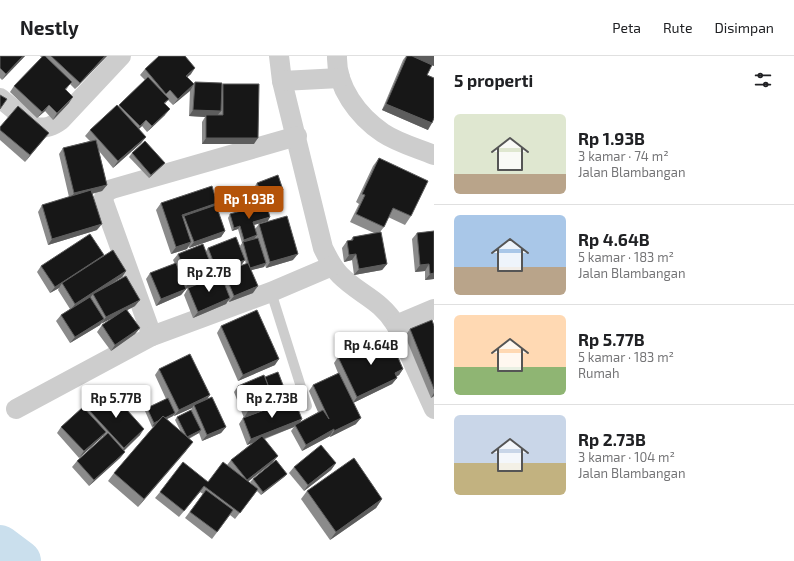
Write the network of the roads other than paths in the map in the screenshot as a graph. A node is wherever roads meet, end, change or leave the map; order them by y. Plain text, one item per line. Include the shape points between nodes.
1 (121, 56) edge
2 (279, 56) edge
3 (337, 56) edge
4 (340, 78) junction
5 (282, 80) junction
6 (0, 98) edge
7 (297, 136) junction
8 (434, 155) edge
9 (332, 266) junction
10 (270, 292) junction
11 (434, 309) edge
12 (396, 325) junction
13 (152, 336) junction
14 (307, 406) dead end
15 (16, 409) dead end
16 (434, 409) edge

1 - 6 street via 61,120 48,128 35,127
2 - 5 street
3 - 4 street
4 - 5 street
4 - 8 street via 348,97 383,133
5 - 7 street
7 - 9 street via 323,248
7 - 13 street via 112,189 105,194 104,203
9 - 10 street
9 - 12 street via 385,310
10 - 13 street
10 - 14 lane
11 - 12 street
12 - 16 street
13 - 15 street

